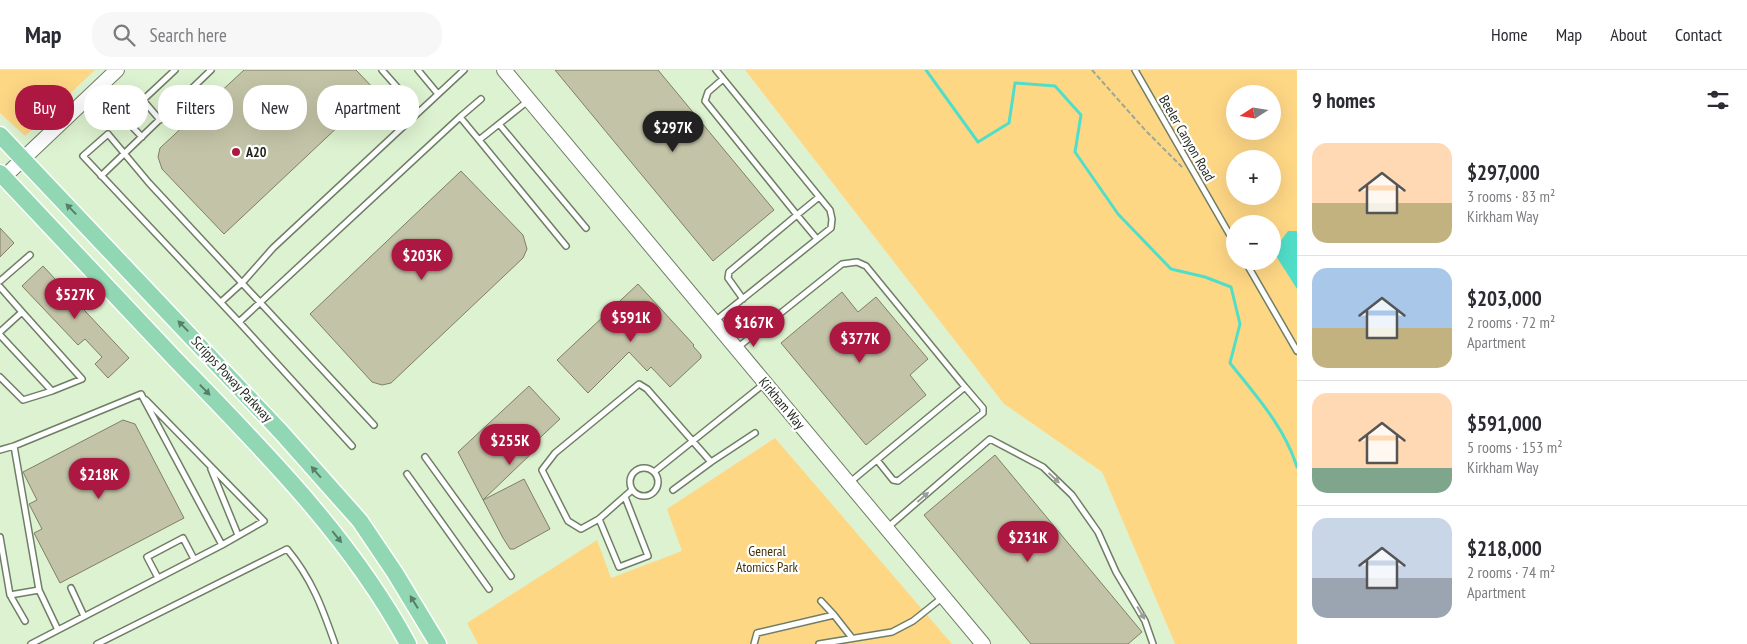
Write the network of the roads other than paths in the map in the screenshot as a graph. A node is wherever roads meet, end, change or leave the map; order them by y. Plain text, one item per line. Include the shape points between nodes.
1 (117, 70) edge
2 (175, 70) edge
3 (211, 70) edge
4 (382, 70) edge
5 (418, 70) edge
6 (452, 70) edge
7 (464, 70) edge
8 (504, 70) edge
9 (716, 70) edge
10 (1135, 70) edge
11 (458, 76) junction
12 (723, 79) junction
13 (101, 85) edge
14 (159, 85) edge
15 (196, 85) edge
16 (395, 85) edge
17 (158, 86) edge
18 (438, 94) junction
19 (480, 99) dead end
20 (529, 100) junction
21 (84, 101) edge
22 (419, 112) edge
23 (460, 117) junction
24 (158, 118) edge
25 (158, 122) edge
26 (499, 124) junction
27 (135, 130) edge
28 (400, 130) edge
29 (0, 135) edge
30 (142, 137) junction
31 (478, 140) junction
32 (124, 154) junction
33 (22, 159) junction
34 (2, 174) edge
35 (101, 176) junction
36 (819, 197) junction
37 (797, 215) junction
38 (586, 228) dead end
39 (1226, 228) edge
40 (817, 239) junction
41 (566, 246) dead end
42 (30, 255) dead end
43 (1250, 270) edge
44 (0, 281) edge
45 (242, 283) junction
46 (0, 287) edge
47 (743, 299) junction
48 (221, 302) junction
49 (260, 303) junction
50 (22, 312) junction
51 (239, 322) junction
52 (714, 322) junction
53 (0, 334) edge
54 (736, 349) junction
55 (1297, 351) edge
56 (0, 376) edge
57 (765, 383) junction
58 (965, 387) junction
59 (52, 391) junction
60 (141, 394) junction
61 (374, 425) dead end
62 (755, 433) dead end
63 (693, 441) junction
64 (14, 446) junction
65 (352, 446) dead end
66 (0, 450) edge
67 (425, 457) dead end
68 (877, 460) junction
69 (711, 462) junction
70 (209, 465) junction
71 (654, 472) junction
72 (407, 474) dead end
73 (849, 484) junction
74 (632, 490) junction
75 (673, 490) dead end
76 (625, 497) junction
77 (599, 519) junction
78 (887, 529) junction
79 (238, 536) junction
80 (0, 537) edge
81 (222, 545) junction
82 (194, 559) junction
83 (511, 576) dead end
84 (158, 578) junction
85 (71, 588) dead end
86 (489, 589) dead end
87 (39, 590) junction
88 (10, 595) junction
89 (944, 597) junction
90 (822, 601) dead end
91 (84, 616) junction
92 (834, 616) junction
93 (25, 621) dead end
94 (58, 630) junction
95 (852, 638) junction
96 (31, 644) edge
97 (97, 644) edge
98 (336, 644) edge
99 (408, 644) edge
100 (438, 644) edge
101 (754, 644) edge
102 (819, 644) edge
103 (983, 644) edge
104 (1154, 644) edge

1 - 13 main road
2 - 14 lane
3 - 15 lane
4 - 16 lane
5 - 18 lane
6 - 11 lane
7 - 11 lane
8 - 20 main road, Kirkham Way
9 - 12 lane
10 - 39 lane, Beeler Canyon Road
11 - 18 lane
12 - 36 lane
12 - 37 lane via 708,92 705,101
17 - 24 lane via 143,100
18 - 22 lane
19 - 23 lane
20 - 26 lane
20 - 52 main road, Kirkham Way
21 - 33 main road
23 - 31 lane
23 - 49 lane
25 - 30 lane
26 - 31 lane
26 - 38 lane
27 - 30 lane
28 - 45 lane via 273,248
29 - 33 main road, Scripps Poway Parkway
30 - 32 lane
31 - 41 lane
32 - 35 lane
32 - 35 lane via 108,134 83,156
32 - 45 lane
33 - 34 main road
100 -> 33 main road, Scripps Poway Parkway via 396,572 360,522 282,432
34 -> 99 main road, Scripps Poway Parkway via 261,448 340,540
35 - 48 lane
36 - 37 lane
36 - 40 lane via 830,210 832,219 831,228
37 - 40 lane
37 - 47 lane via 728,272 728,278
40 - 47 lane
42 - 44 lane
43 - 55 lane
45 - 48 lane
45 - 49 lane
46 - 50 lane
47 - 52 lane
48 - 51 lane
49 - 51 lane
49 - 61 lane
50 - 53 lane
50 - 59 lane via 82,379
51 - 65 lane
52 - 54 main road, Kirkham Way
53 - 59 lane
54 - 57 main road, Kirkham Way
54 - 58 lane via 842,264 857,262 866,266
56 - 59 lane via 23,400
57 - 63 lane
57 - 73 main road, Kirkham Way
58 - 68 lane
58 - 68 lane via 983,408 983,413 898,481 893,480
60 - 64 lane
60 - 70 lane
60 - 81 lane
62 - 69 lane
63 - 69 lane
63 - 71 lane
63 - 77 lane via 639,384 555,453 542,470 568,521 581,529
64 - 66 lane
64 - 87 lane
67 - 83 lane
68 - 73 lane
69 - 75 lane
70 - 79 lane
70 - 79 lane via 264,522
71 - 74 lane via 646,468 634,473 630,481
71 - 74 lane via 658,484 654,492 643,496
72 - 86 lane
73 - 78 main road, Kirkham Way
74 - 76 lane
76 - 77 lane
76 - 77 lane via 648,556 619,568
78 - 89 main road, Kirkham Way
78 -> 104 lane via 990,439 1043,468 1072,495 1098,532
79 - 81 lane
80 - 88 lane
81 - 82 lane
82 - 84 lane
82 - 84 lane via 183,538 147,557
84 - 91 lane
85 - 91 lane
87 - 88 lane
87 - 94 lane
88 - 93 lane
89 - 95 lane via 913,621 892,632
89 - 103 main road, Kirkham Way
90 - 92 lane
91 - 94 lane
92 - 95 lane
92 - 101 lane via 758,633
94 - 96 lane
95 - 102 lane
97 - 98 lane via 287,549 303,568 317,593

